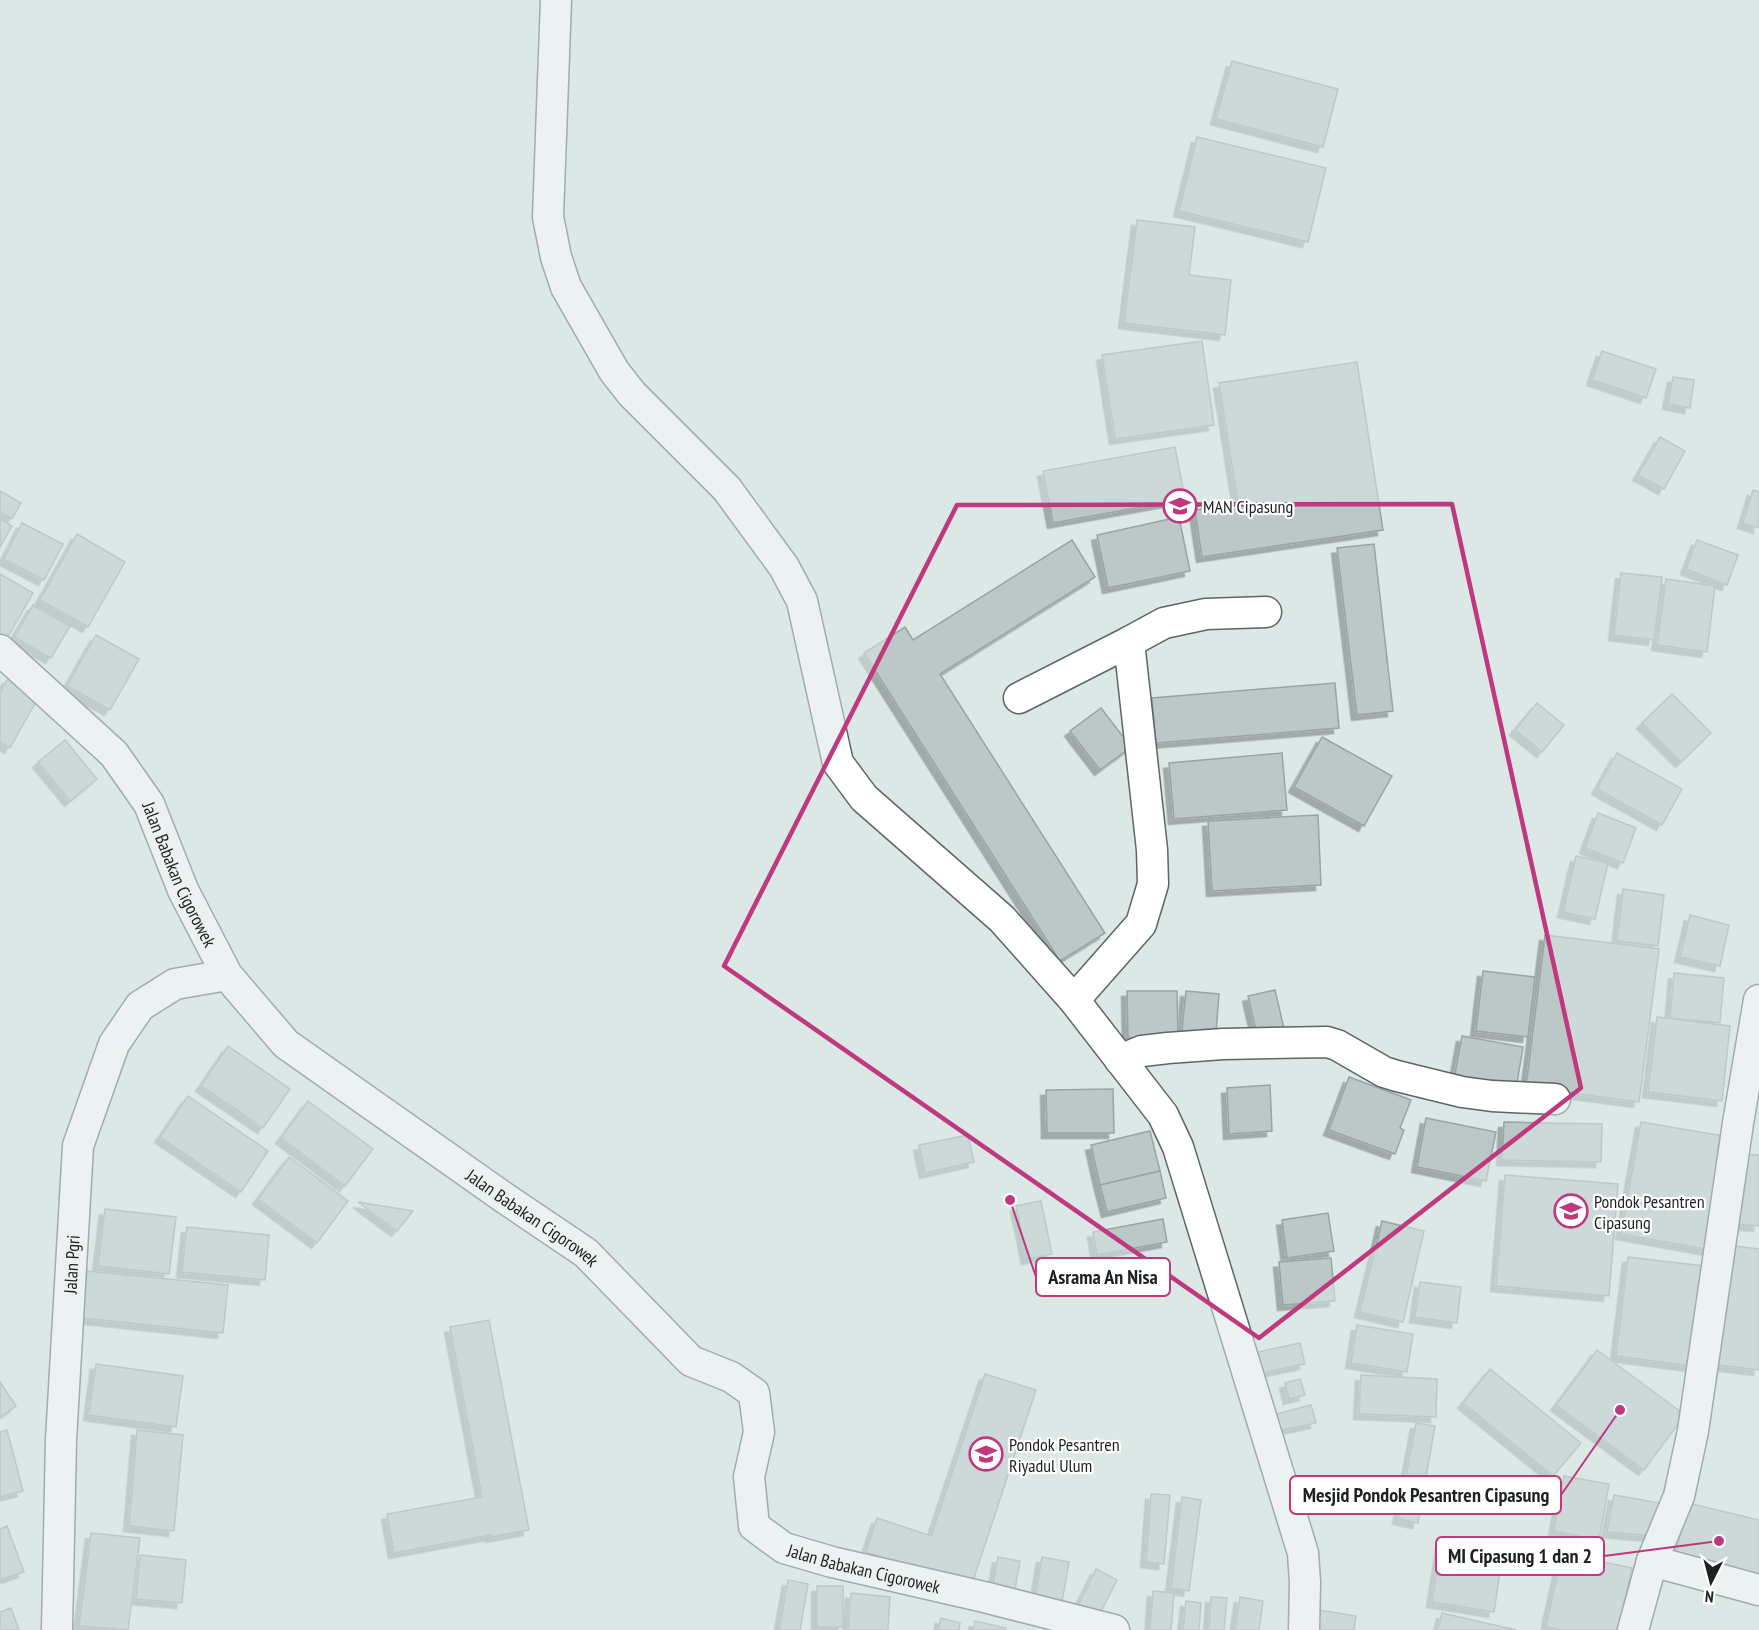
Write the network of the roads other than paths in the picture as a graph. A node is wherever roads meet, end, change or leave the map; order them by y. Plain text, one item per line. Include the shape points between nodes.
1 (556, 0) edge
2 (1266, 612) dead end
3 (1129, 642) junction
4 (0, 650) edge
5 (1019, 698) dead end
6 (227, 975) junction
7 (1074, 1000) junction
8 (1759, 1000) edge
9 (1120, 1060) junction
10 (1554, 1099) dead end
11 (1652, 1561) junction
12 (1759, 1590) edge
13 (57, 1630) edge
14 (1114, 1630) edge
15 (1304, 1630) edge
16 (1633, 1630) edge

1 - 7 street via 548,217 566,287 614,371 727,489 784,567 802,601 838,764 864,798 1002,919
2 - 3 street via 1206,614 1164,623
3 - 5 street
3 - 7 street via 1153,884 1142,924
4 - 6 street, Jalan Babakan Cigorowek via 114,754 149,804 183,890
6 - 13 street, Jalan Pgri via 175,984 140,1006 114,1044 78,1146 61,1440
6 - 14 street, Jalan Babakan Cigorowek via 286,1044 586,1253 691,1361 731,1377 754,1394 759,1432 749,1477 754,1526 784,1548
7 - 9 street
8 - 11 street via 1694,1431 1678,1496
9 - 10 street via 1142,1051 1168,1048 1327,1042 1397,1076 1462,1092
9 - 15 street via 1163,1115 1178,1148 1303,1553
11 - 12 street
11 - 16 street

